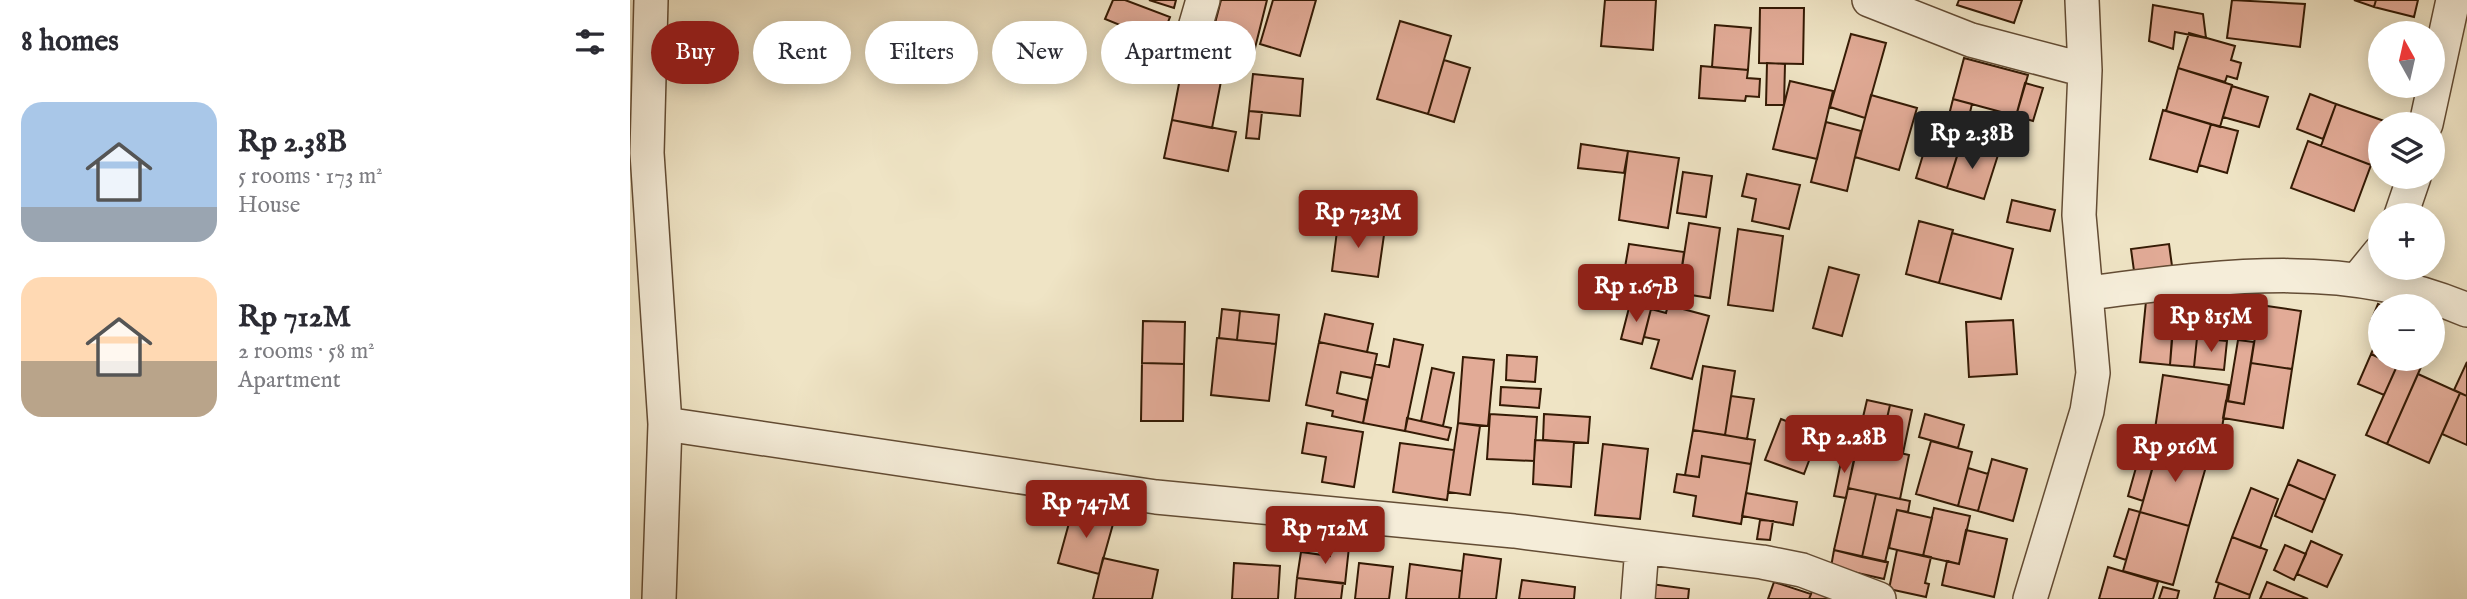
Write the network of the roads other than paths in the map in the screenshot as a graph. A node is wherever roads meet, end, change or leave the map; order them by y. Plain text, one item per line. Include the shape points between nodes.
1 (652, 0) edge
2 (1203, 0) edge
3 (1870, 0) edge
4 (2082, 0) edge
5 (2452, 0) edge
6 (1197, 21) edge
7 (2085, 71) junction
8 (2429, 112) edge
9 (2368, 267) edge
10 (2358, 279) junction
11 (2088, 293) junction
12 (2467, 310) edge
13 (665, 424) junction
14 (1642, 547) junction
15 (659, 599) edge
16 (1638, 599) edge
17 (1879, 599) edge
18 (2030, 599) edge

1 - 13 street via 647,153
2 - 6 street
3 - 7 street via 1971,40
4 - 7 street
5 - 8 street
7 - 11 street via 2079,215
9 - 10 street
10 - 11 street via 2288,275 2207,278
10 - 12 street via 2388,283
11 - 18 street via 2093,373 2087,411
13 - 14 street via 1156,497
13 - 15 street
14 - 16 street
14 - 17 street via 1779,565

